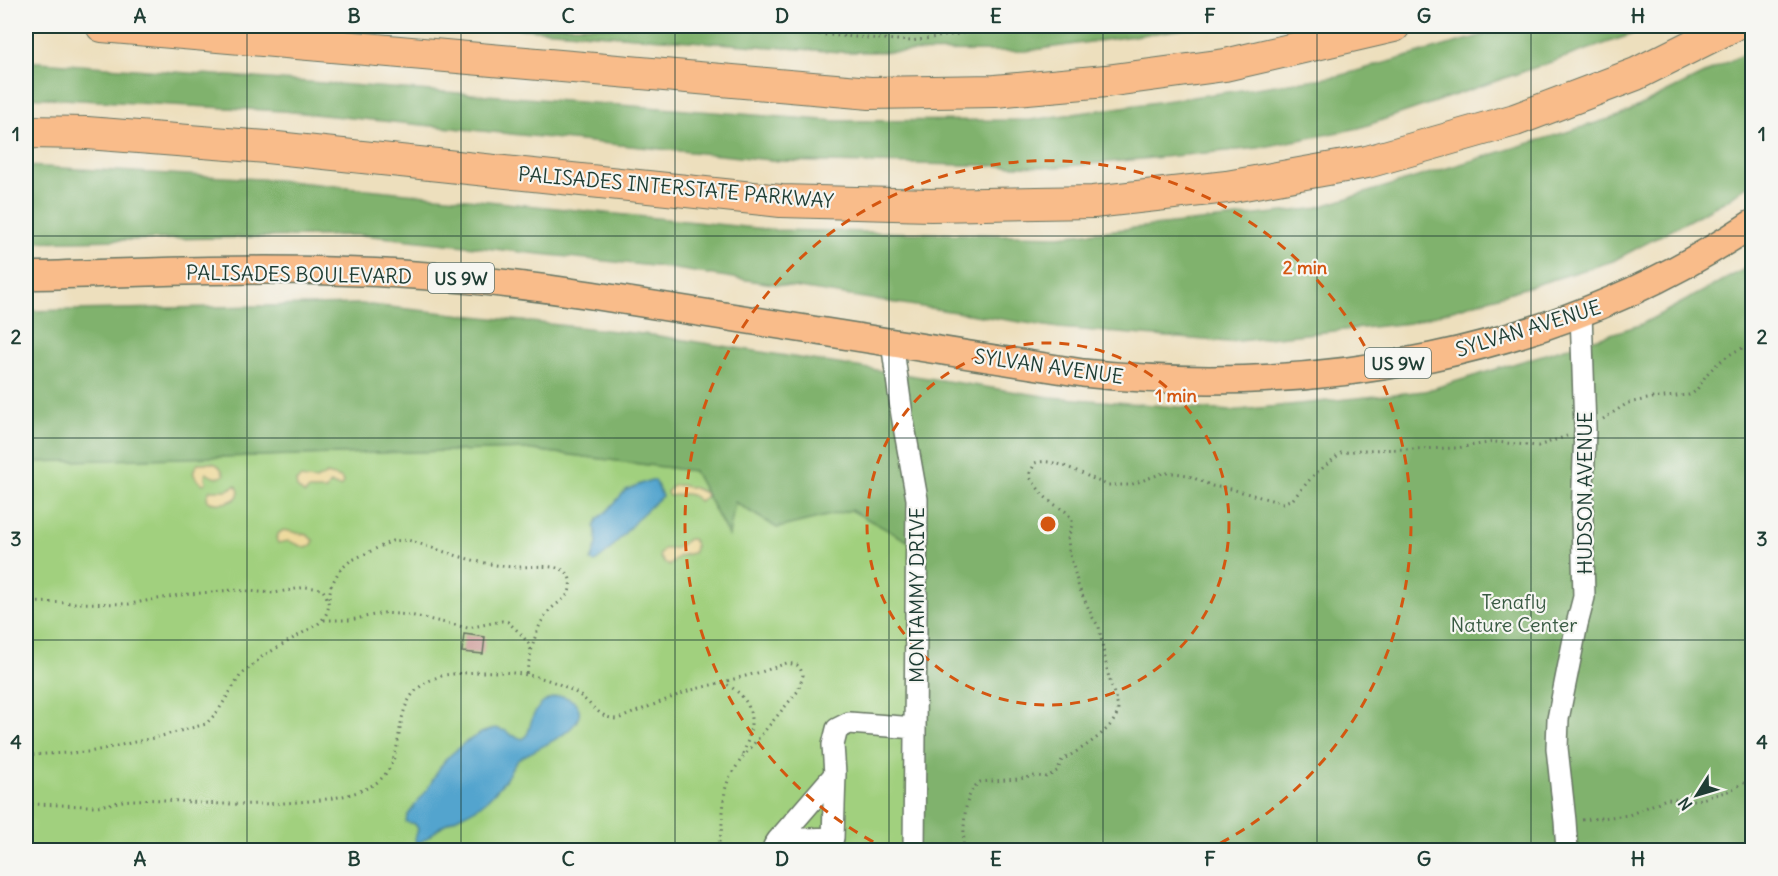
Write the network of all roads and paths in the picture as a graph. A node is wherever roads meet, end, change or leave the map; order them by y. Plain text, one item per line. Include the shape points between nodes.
1 (102, 26) edge
2 (675, 26) edge
3 (1010, 26) edge
4 (1394, 26) edge
5 (1732, 26) edge
6 (26, 132) edge
7 (1752, 225) edge
8 (26, 276) edge
9 (1581, 313) junction
10 (892, 342) junction
11 (1752, 345) edge
12 (1585, 428) junction
13 (329, 599) junction
14 (26, 602) edge
15 (318, 624) junction
16 (531, 651) junction
17 (526, 675) junction
18 (722, 682) junction
19 (915, 728) junction
20 (26, 755) edge
21 (738, 763) junction
22 (835, 774) junction
23 (1752, 779) edge
24 (26, 804) edge
25 (1565, 821) junction
26 (776, 845) edge
27 (717, 850) edge
28 (914, 850) edge
29 (963, 850) edge
30 (1567, 850) edge

1 - 4 highway via 870,93 995,91 1106,81 1225,65
2 - 3 path via 910,41
5 - 6 highway, PALISADES INTERSTATE PARKWAY via 1636,74 1515,120 1367,162 1227,187 1093,202 931,205 781,201 267,147
7 - 9 main road, SYLVAN AVENUE / US 9W via 1658,280
8 - 10 main road, PALISADES BOULEVARD / US 9W via 289,270 435,276 591,294
9 - 10 main road, SYLVAN AVENUE / US 9W via 1506,338 1419,359 1340,372 1251,380 1106,376
9 - 12 street, HUDSON AVENUE
10 - 19 street, MONTAMMY DRIVE via 917,499
11 - 12 path via 1730,354 1708,373 1694,393 1628,403
12 - 25 street, HUDSON AVENUE via 1584,597 1557,748
12 - 29 path via 1538,446 1495,442 1345,452 1312,476 1293,499 1282,503 1212,486 1182,474 1163,474 1130,485 1107,486 1053,462 1035,463 1030,473 1033,482 1042,495 1072,519 1069,551 1079,588 1099,627 1118,713 1113,723 1062,760 1050,776 977,783 968,799
13 - 14 path via 322,589 306,587 274,592 180,594 129,604
13 - 15 path via 329,609
13 - 16 path via 344,565 382,544 398,540 500,566 563,570 570,578 569,592 548,612
15 - 16 path via 384,613 468,628 502,621 522,635
15 - 20 path via 263,656 240,676 206,724 89,752
16 - 17 path
17 - 18 path via 573,691 609,719
17 - 24 path via 483,671 444,675 424,684 406,703 386,774 373,785 347,796 230,804 165,800 94,806
18 - 21 path via 739,692 751,714 752,730
18 - 21 path via 787,663 801,668 803,675 798,691
19 - 22 street via 849,723 837,729 833,745
19 - 28 street, MONTAMMY DRIVE
21 - 27 path via 725,790 724,821
22 - 26 street
22 - 26 street via 833,838
23 - 25 path via 1695,801 1666,799 1629,815
25 - 30 street, HUDSON AVENUE

